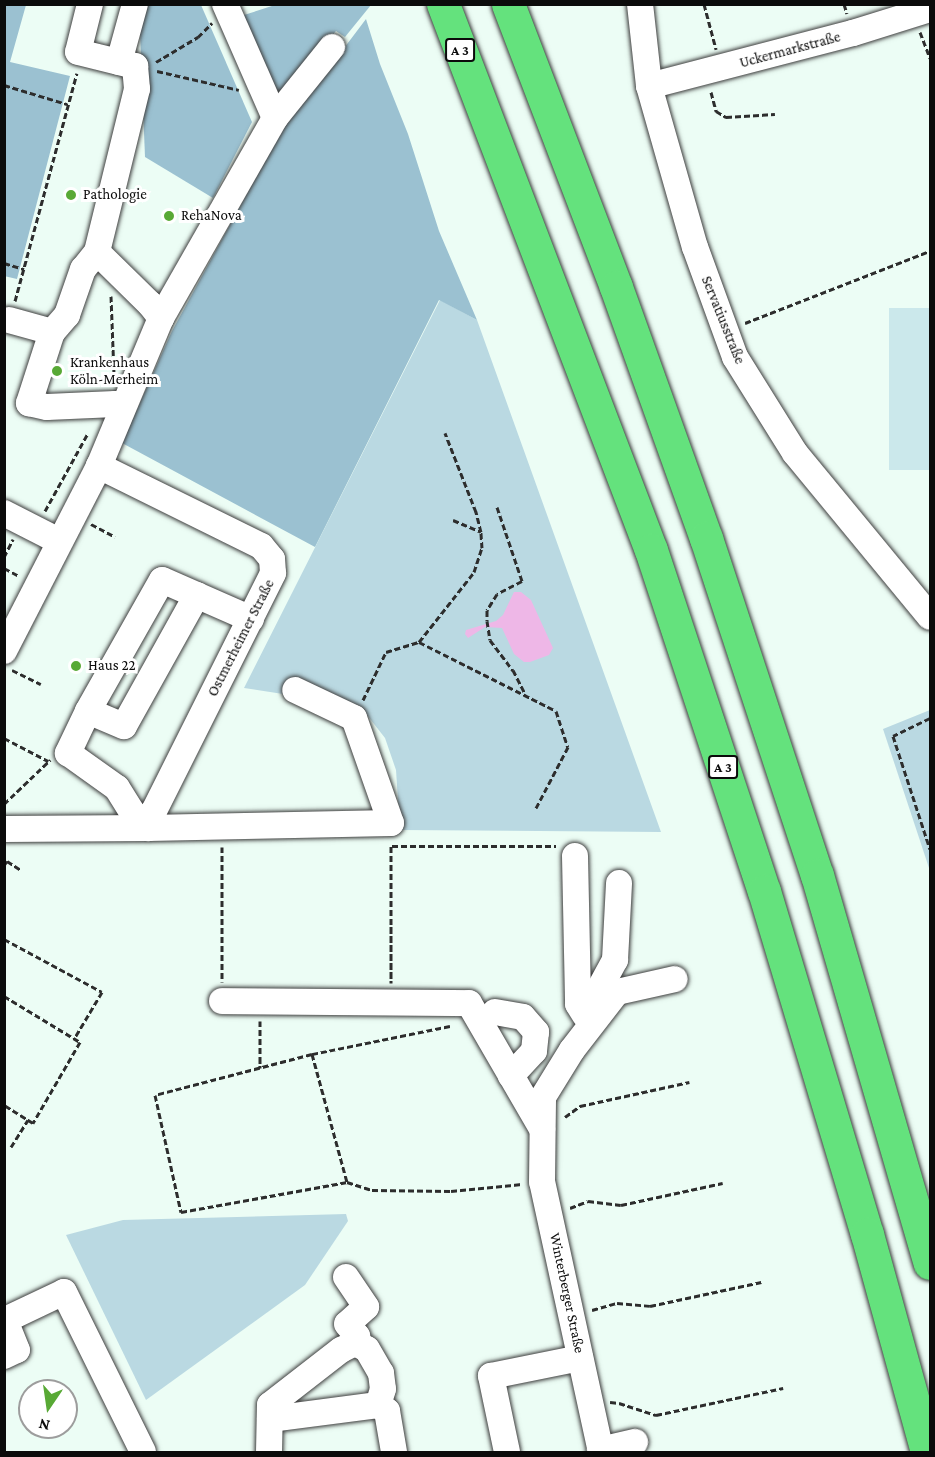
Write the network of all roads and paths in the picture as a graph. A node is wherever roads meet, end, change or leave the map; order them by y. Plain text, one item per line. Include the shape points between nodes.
1 (90, 4) edge
2 (135, 4) edge
3 (443, 4) edge
4 (508, 4) edge
5 (640, 4) edge
6 (704, 4) edge
7 (226, 7) edge
8 (922, 13) edge
9 (332, 47) dead end
10 (87, 54) junction
11 (930, 58) edge
12 (133, 66) junction
13 (714, 70) junction
14 (4, 85) edge
15 (649, 86) junction
16 (68, 104) junction
17 (270, 107) junction
18 (775, 114) dead end
19 (930, 251) edge
20 (98, 252) junction
21 (4, 263) edge
22 (24, 268) junction
23 (111, 290) dead end
24 (161, 318) junction
25 (9, 320) joint
26 (725, 331) junction
27 (52, 332) junction
28 (115, 381) dead end
29 (122, 406) junction
30 (446, 433) dead end
31 (99, 466) junction
32 (497, 507) dead end
33 (4, 513) edge
34 (453, 520) dead end
35 (482, 532) junction
36 (59, 541) junction
37 (197, 595) junction
38 (930, 617) edge
39 (251, 619) junction
40 (419, 642) junction
41 (4, 651) edge
42 (4, 666) edge
43 (41, 684) dead end
44 (295, 690) dead end
45 (526, 696) junction
46 (88, 711) junction
47 (354, 718) junction
48 (930, 718) edge
49 (4, 738) edge
50 (58, 757) junction
51 (4, 804) edge
52 (536, 808) dead end
53 (148, 828) junction
54 (4, 829) edge
55 (233, 846) dead end
56 (930, 849) edge
57 (575, 856) joint
58 (4, 865) edge
59 (21, 870) dead end
60 (619, 884) dead end
61 (4, 939) edge
62 (675, 979) dead end
63 (4, 996) edge
64 (222, 1001) joint
65 (259, 1002) junction
66 (391, 1003) junction
67 (585, 1015) junction
68 (487, 1016) junction
69 (74, 1039) junction
70 (312, 1054) junction
71 (260, 1068) junction
72 (511, 1076) junction
73 (689, 1082) dead end
74 (525, 1100) junction
75 (4, 1106) edge
76 (28, 1120) junction
77 (544, 1132) junction
78 (11, 1147) dead end
79 (347, 1182) junction
80 (542, 1182) junction
81 (723, 1183) dead end
82 (551, 1216) junction
83 (930, 1263) edge
84 (346, 1277) dead end
85 (761, 1282) dead end
86 (571, 1316) junction
87 (355, 1343) junction
88 (4, 1356) edge
89 (580, 1358) junction
90 (783, 1388) dead end
91 (378, 1405) junction
92 (591, 1405) junction
93 (270, 1419) junction
94 (635, 1442) dead end
95 (601, 1451) edge
96 (143, 1452) edge
97 (269, 1452) edge
98 (394, 1452) edge
99 (507, 1452) edge
100 (927, 1452) edge

1 - 10 street via 78,52
2 - 12 street
3 - 100 highway, A 3 via 655,562 764,891 867,1234
4 - 83 highway via 706,538 817,875
5 - 15 street, Servatiusstraße
6 - 13 path
7 - 12 path via 198,37
7 - 17 street
8 - 11 path
8 - 13 street, Uckermarkstraße
9 - 17 street
10 - 12 street
10 - 16 path via 79,65
12 - 17 path
12 - 20 street via 137,89
13 - 15 street, Uckermarkstraße
13 - 18 path via 716,111 726,117
14 - 16 path
15 - 26 street, Servatiusstraße via 695,247
16 - 22 path
17 - 24 street
19 - 26 path
20 - 24 street
20 - 27 street via 83,269 67,315
21 - 22 path
22 - 25 path
23 - 28 path
24 - 29 street
25 - 27 street
26 - 38 street, Servatiusstraße via 735,357 795,453
27 - 29 street via 29,403 47,407
29 - 31 street
30 - 35 path
31 - 36 street
31 - 39 street, Ostmerheimer Straße via 261,546 272,559 273,573
32 - 45 path via 522,580 496,594 488,610 488,628 490,640 513,670
33 - 36 street
34 - 35 path
35 - 40 path via 482,548 474,572
36 - 41 street
37 - 39 street
37 - 46 street via 162,580
37 - 46 street via 124,726
39 - 53 street, Ostmerheimer Straße
40 - 45 path
40 - 47 path via 386,652
42 - 43 path
44 - 47 street
45 - 52 path via 556,711 568,747
46 - 50 street
47 - 53 street via 391,824
48 - 56 path via 893,736
49 - 50 path
50 - 51 path
50 - 53 street via 117,788
53 - 54 street
55 - 64 path via 222,846
57 - 66 path via 575,846 391,846
57 - 67 street via 578,1004
58 - 59 path via 7,861
60 - 67 street via 615,960
61 - 69 path via 102,992
62 - 77 street, Winterberger Straße via 617,992 572,1050 543,1096
63 - 69 path
64 - 65 street
65 - 66 street
65 - 71 path
66 - 68 street via 469,1003
67 - 74 street
68 - 70 path
68 - 72 street
68 - 72 street via 523,1017 536,1032 534,1051
69 - 76 path via 80,1042 33,1123
70 - 71 path
70 - 79 path
71 - 79 path via 155,1095 181,1212
72 - 74 street
73 - 77 path via 580,1107
74 - 77 street
75 - 76 path
76 - 78 path
77 - 80 street, Winterberger Straße
79 - 80 path via 372,1190 451,1191
80 - 82 street, Winterberger Straße
81 - 82 path via 621,1204 588,1201
82 - 86 street, Winterberger Straße
84 - 87 street via 366,1307 347,1324 357,1336
85 - 86 path via 650,1306 617,1303
86 - 89 street, Winterberger Straße
87 - 91 street via 367,1349 381,1373
87 - 93 street via 270,1405
88 - 96 street via 17,1350 4,1320 64,1292
89 - 92 street, Winterberger Straße
89 - 99 street via 490,1376
90 - 92 path via 656,1415 619,1403
91 - 93 street
91 - 98 street via 387,1411
92 - 95 street, Winterberger Straße
93 - 97 street
94 - 95 street

